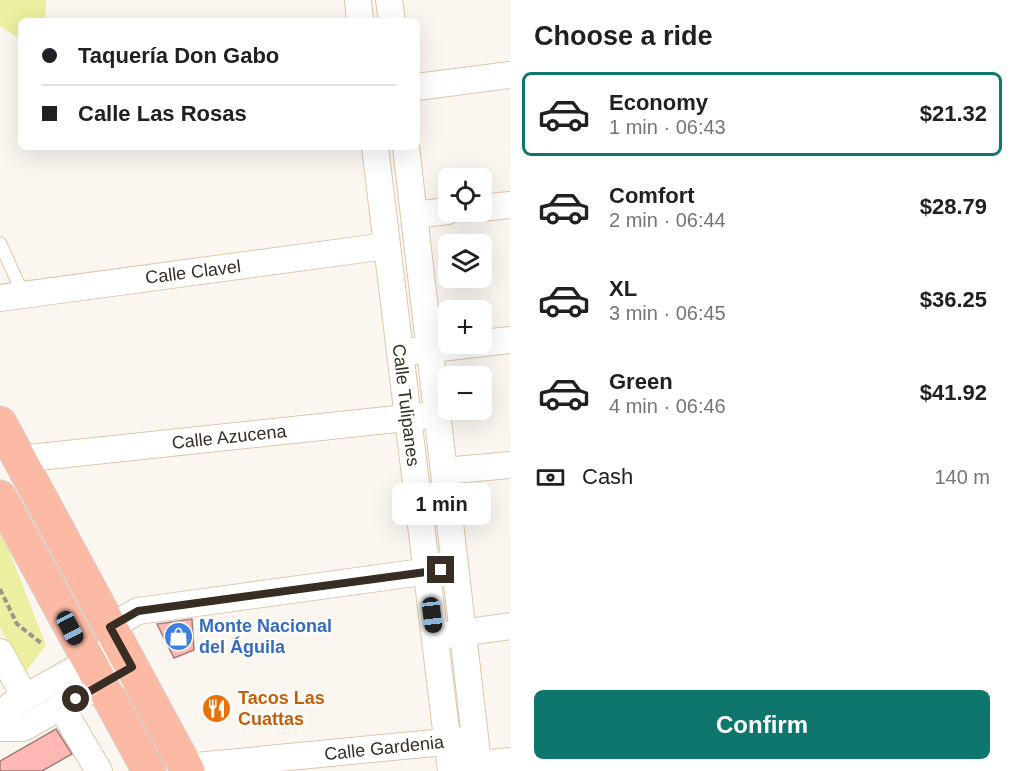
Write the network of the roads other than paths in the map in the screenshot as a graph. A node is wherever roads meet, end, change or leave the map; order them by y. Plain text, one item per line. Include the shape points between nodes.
1 (358, 0) edge
2 (389, 0) edge
3 (360, 18) edge
4 (392, 18) edge
5 (510, 75) edge
6 (420, 87) edge
7 (375, 150) edge
8 (406, 150) edge
9 (510, 205) edge
10 (492, 207) edge
11 (438, 212) edge
12 (414, 215) junction
13 (0, 243) edge
14 (386, 246) junction
15 (11, 296) edge
16 (510, 340) edge
17 (430, 350) junction
18 (399, 353) junction
19 (437, 415) junction
20 (407, 418) junction
21 (0, 423) edge
22 (20, 459) junction
23 (510, 465) edge
24 (444, 471) junction
25 (0, 497) edge
26 (455, 567) junction
27 (427, 572) junction
28 (510, 626) edge
29 (462, 633) junction
30 (435, 636) junction
31 (120, 646) junction
32 (0, 652) edge
33 (94, 674) junction
34 (25, 697) junction
35 (61, 707) junction
36 (0, 726) edge
37 (475, 739) junction
38 (448, 741) junction
39 (510, 761) edge
40 (478, 768) edge
41 (187, 769) edge
42 (451, 769) edge
43 (99, 771) edge
44 (149, 771) edge

1 - 3 street
2 - 4 street
5 - 6 street
7 - 14 street, Calle Tulipanes
8 - 12 street, Calle Tulipanes
9 - 10 street
11 - 12 street
12 - 17 street, Calle Tulipanes
13 - 15 lane
14 - 15 street, Calle Clavel
14 - 18 street, Calle Tulipanes
16 - 17 street
17 - 18 street
17 - 19 street, Calle Tulipanes
18 - 20 street, Calle Tulipanes
19 - 20 street, Calle Azucena
19 - 24 street, Calle Tulipanes
20 - 22 street, Calle Azucena
20 - 27 street, Calle Tulipanes
21 - 22 main road
22 - 31 main road
23 - 24 street
24 - 26 street, Calle Tulipanes
25 - 33 main road
26 - 27 street
26 - 29 street, Calle Tulipanes
27 - 30 street, Calle Tulipanes
27 - 31 street via 138,611
28 - 29 street
29 - 30 street
29 - 37 street, Calle Tulipanes
30 - 38 street, Calle Tulipanes
31 - 33 street
31 - 41 main road
32 - 34 street
33 - 34 street
33 - 35 street
33 - 44 main road
34 - 36 street via 11,705
35 - 36 street via 23,728
35 - 43 street
37 - 38 street, Calle Gardenia
37 - 40 street, Calle Tulipanes
38 - 41 street, Calle Gardenia
38 - 42 street, Calle Tulipanes
39 - 40 street
40 - 42 street

